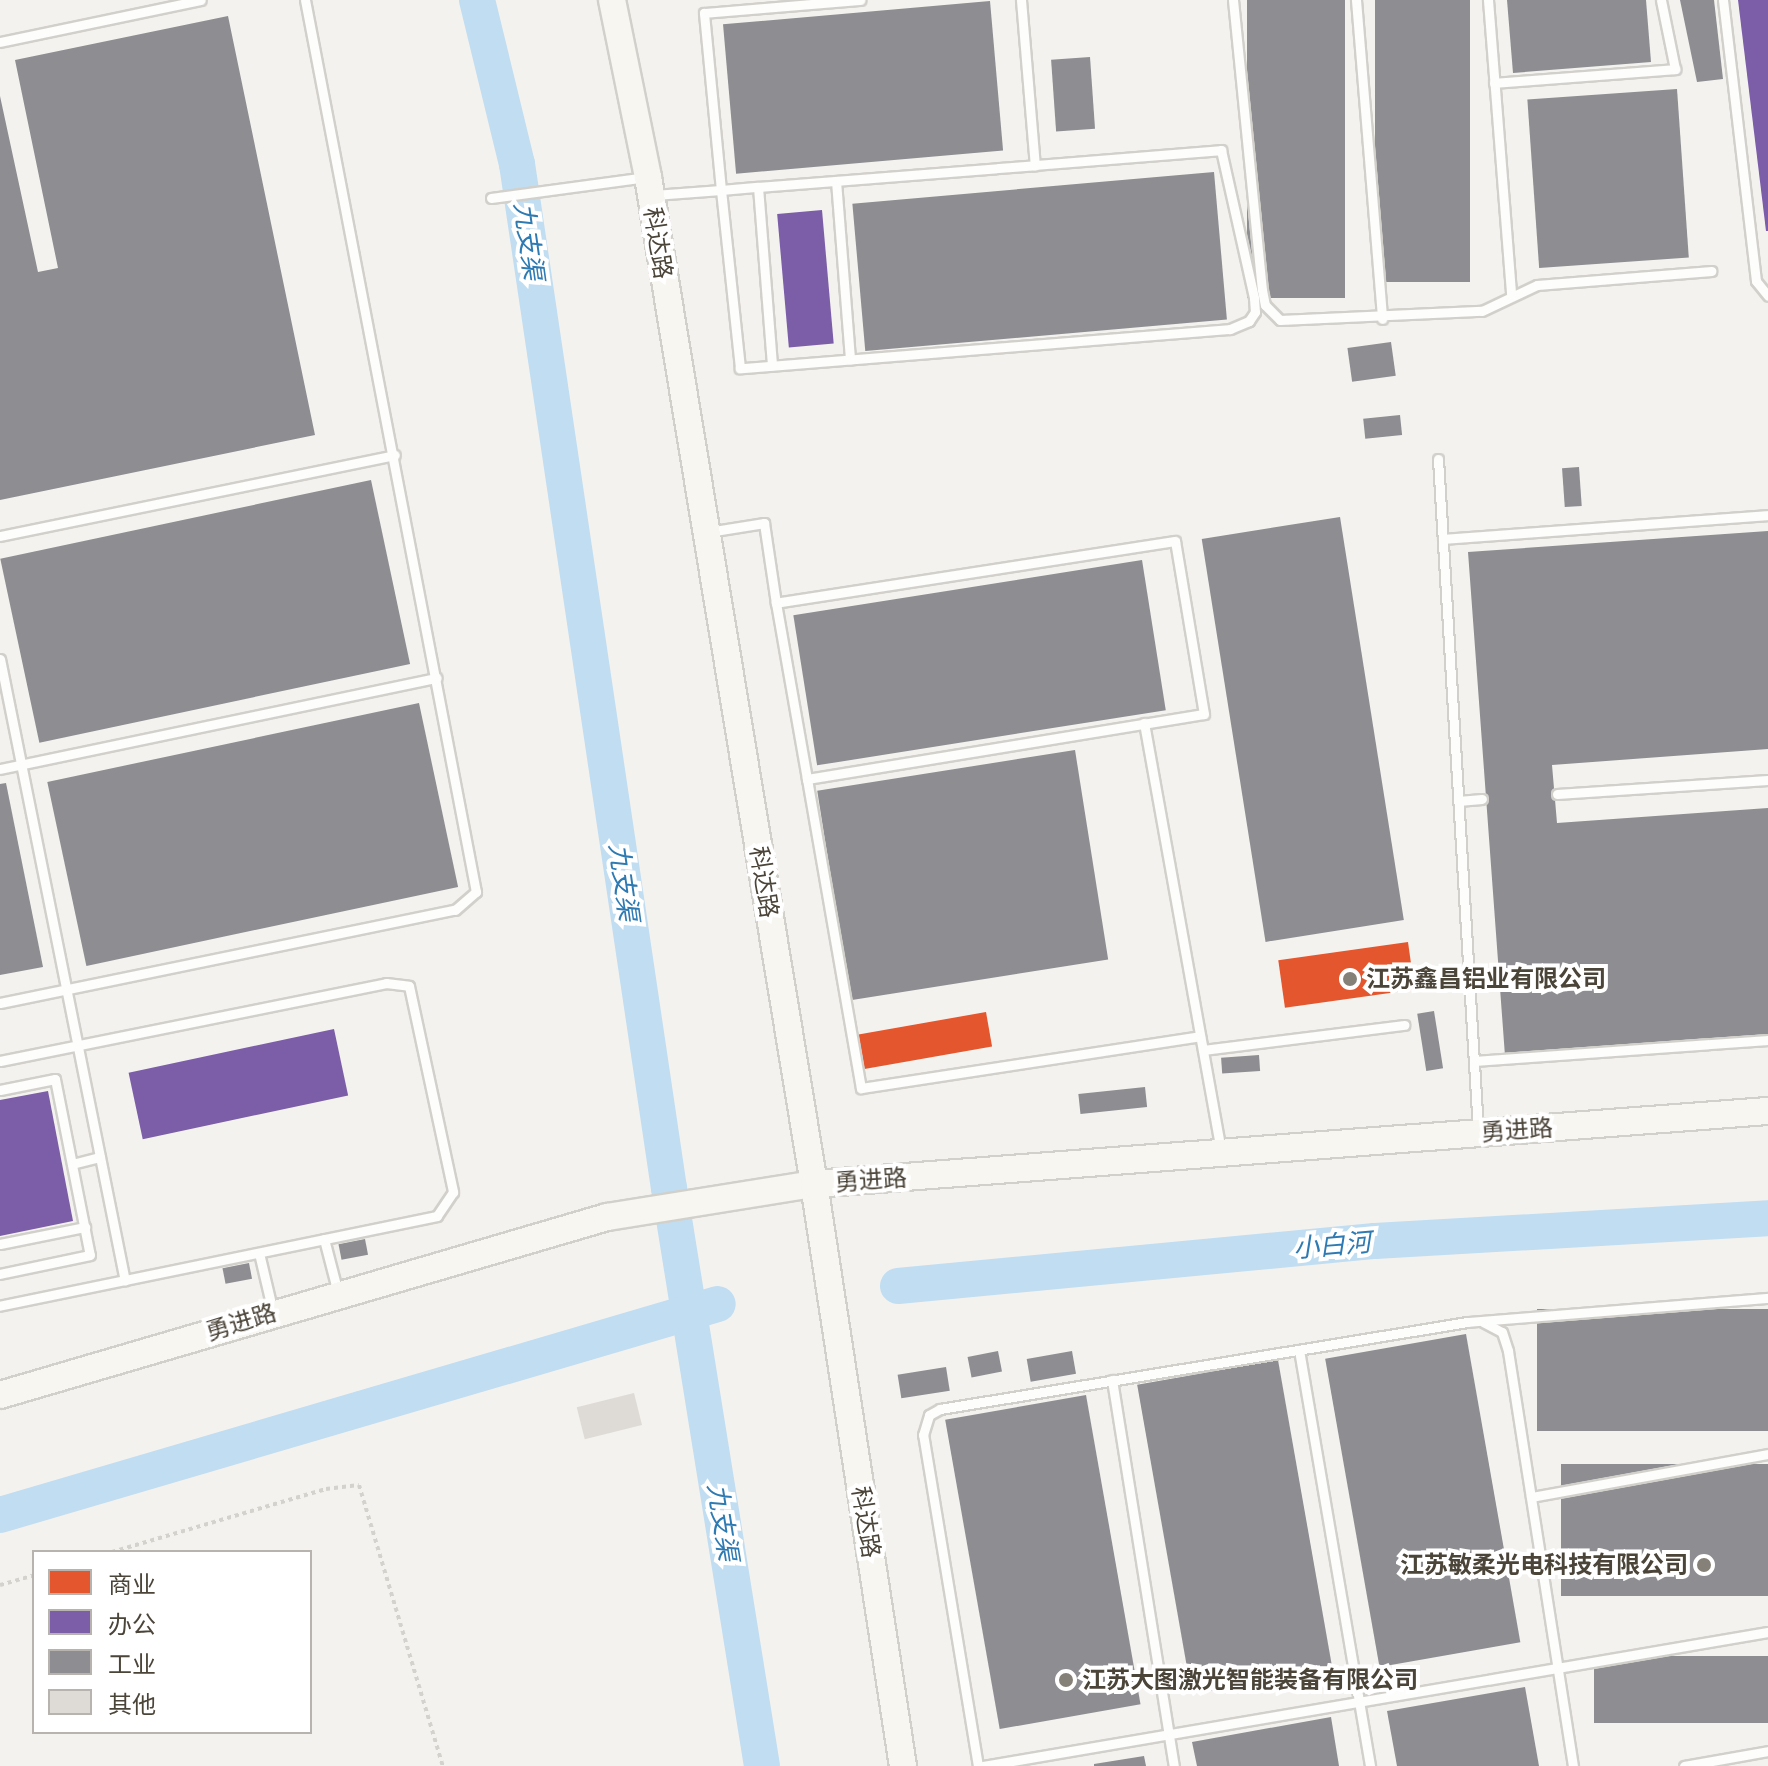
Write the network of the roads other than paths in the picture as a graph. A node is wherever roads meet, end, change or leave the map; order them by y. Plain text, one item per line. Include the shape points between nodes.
1 (201, 0) edge
2 (305, 0) edge
3 (612, 0) edge
4 (860, 0) edge
5 (1021, 0) edge
6 (1233, 0) edge
7 (1356, 0) edge
8 (1488, 0) edge
9 (1661, 0) edge
10 (1723, 0) edge
11 (0, 42) edge
12 (1494, 83) junction
13 (1035, 165) junction
14 (836, 181) junction
15 (649, 186) junction
16 (758, 187) junction
17 (721, 190) junction
18 (491, 198) dead end
19 (1711, 271) dead end
20 (1511, 294) junction
21 (1768, 296) edge
22 (1382, 319) junction
23 (850, 359) junction
24 (772, 365) junction
25 (395, 455) junction
26 (1438, 459) dead end
27 (1768, 515) edge
28 (706, 532) junction
29 (0, 536) edge
30 (1443, 539) junction
31 (776, 603) junction
32 (0, 659) edge
33 (437, 678) junction
34 (1144, 723) junction
35 (21, 764) junction
36 (0, 769) edge
37 (807, 779) junction
38 (1768, 780) edge
39 (1557, 794) dead end
40 (1482, 799) dead end
41 (1458, 801) junction
42 (66, 989) junction
43 (0, 1003) edge
44 (1404, 1025) dead end
45 (1200, 1036) junction
46 (1768, 1040) edge
47 (78, 1045) junction
48 (1203, 1050) junction
49 (0, 1061) edge
50 (1474, 1061) junction
51 (0, 1090) edge
52 (1768, 1111) edge
53 (1478, 1133) junction
54 (1222, 1153) junction
55 (100, 1157) junction
56 (72, 1164) junction
57 (814, 1184) junction
58 (85, 1227) junction
59 (324, 1239) junction
60 (0, 1244) edge
61 (259, 1253) junction
62 (0, 1274) edge
63 (125, 1281) junction
64 (338, 1293) junction
65 (1768, 1298) edge
66 (0, 1306) edge
67 (273, 1313) junction
68 (1483, 1322) junction
69 (1299, 1350) junction
70 (1112, 1380) junction
71 (0, 1395) edge
72 (1768, 1454) edge
73 (1531, 1497) junction
74 (1768, 1632) edge
75 (1558, 1668) junction
76 (1359, 1702) junction
77 (1169, 1734) junction
78 (1768, 1751) edge
79 (903, 1766) edge
80 (981, 1766) edge
81 (1174, 1766) edge
82 (1370, 1766) edge
83 (1573, 1766) edge
84 (1684, 1766) edge

1 - 11 lane
2 - 25 lane
3 - 15 street, 科达路
4 - 17 lane via 704,13
5 - 13 lane
6 - 22 lane via 1265,305 1280,320 1291,322
7 - 22 lane
8 - 12 lane
9 - 12 lane via 1675,69
10 - 21 lane via 1756,281
12 - 20 lane
13 - 14 lane
13 - 23 lane via 1221,150 1254,298 1249,321 1230,329
14 - 16 lane
14 - 23 lane
15 - 17 lane
15 - 18 lane via 595,184
15 - 28 street, 科达路
16 - 17 lane
16 - 24 lane
17 - 24 lane via 740,368
19 - 20 lane via 1537,285
20 - 22 lane via 1501,305 1482,311
23 - 24 lane
25 - 29 lane
25 - 33 lane
26 - 30 lane
27 - 30 lane
28 - 31 lane via 764,523
28 - 57 street, 科达路
30 - 41 lane
31 - 34 lane via 1175,541 1204,714
31 - 37 lane
32 - 35 lane
33 - 35 lane
33 - 42 lane via 475,878 476,892 468,904
34 - 37 lane
34 - 45 lane
35 - 36 lane
35 - 42 lane
37 - 45 lane via 861,1088
38 - 39 lane
40 - 41 lane
41 - 50 lane
42 - 43 lane
42 - 47 lane
44 - 48 lane
45 - 48 lane
46 - 50 lane
47 - 49 lane
47 - 55 lane
47 - 59 lane via 374,985 409,986 452,1182 451,1202 437,1216
48 - 54 lane
50 - 53 lane
51 - 56 lane via 55,1079
52 - 53 street, 勇进路
53 - 54 street, 勇进路
54 - 57 street, 勇进路
55 - 56 lane
55 - 63 lane
56 - 58 lane
57 - 64 street, 勇进路 via 607,1217
57 - 79 street, 科达路
58 - 60 lane
58 - 62 lane via 90,1255
59 - 61 lane
59 - 64 lane
61 - 63 lane
61 - 67 lane
63 - 66 lane
64 - 67 street, 勇进路
65 - 68 lane
67 - 71 street, 勇进路
68 - 69 lane
68 - 73 lane via 1502,1332 1508,1351
69 - 70 lane
69 - 76 lane
70 - 77 lane
70 - 80 lane via 940,1409 924,1422
72 - 73 lane
73 - 75 lane
74 - 75 lane
75 - 76 lane
75 - 83 lane
76 - 77 lane
76 - 82 lane
77 - 80 lane
77 - 81 lane
78 - 84 lane

